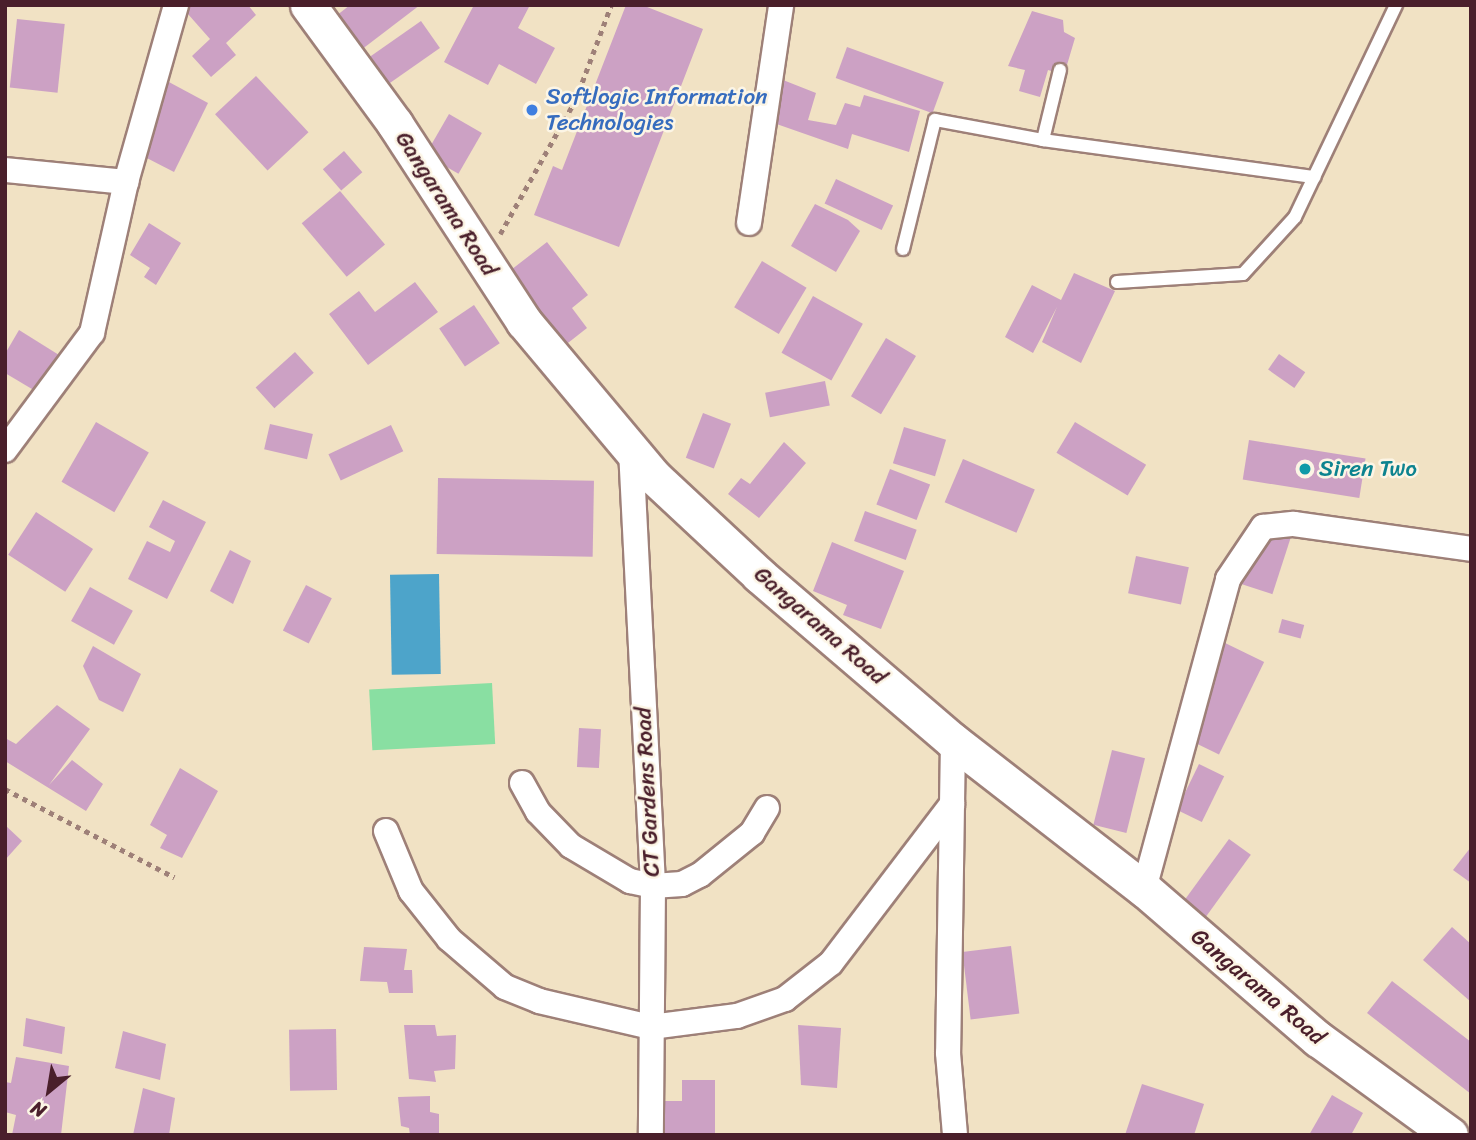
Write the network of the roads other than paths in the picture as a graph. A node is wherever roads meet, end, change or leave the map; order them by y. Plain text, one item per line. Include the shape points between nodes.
1 (176, 5) edge
2 (308, 5) edge
3 (781, 5) edge
4 (1396, 5) edge
5 (1060, 70) dead end
6 (1043, 140) junction
7 (5, 170) edge
8 (1314, 177) junction
9 (126, 182) junction
10 (749, 223) dead end
11 (902, 249) dead end
12 (1117, 282) dead end
13 (5, 450) edge
14 (631, 450) junction
15 (1471, 549) edge
16 (953, 741) junction
17 (522, 783) dead end
18 (952, 804) junction
19 (767, 808) dead end
20 (386, 831) dead end
21 (653, 887) junction
22 (1144, 890) junction
23 (651, 1027) junction
24 (651, 1135) edge
25 (956, 1135) edge
26 (1450, 1135) edge

1 - 9 street
2 - 14 street, Gangarama Road via 395,124 482,261 552,358
3 - 10 street
4 - 8 lane
5 - 6 lane
6 - 8 lane
6 - 11 lane via 935,120
7 - 9 street
8 - 12 lane via 1295,217 1243,274
9 - 13 street via 92,333
14 - 16 street, Gangarama Road via 759,575
14 - 21 street, CT Gardens Road
15 - 22 street via 1294,524 1263,527 1228,579
16 - 18 street
16 - 22 street, Gangarama Road
17 - 21 street via 538,812 571,846 618,875
18 - 23 street via 831,963 785,999 737,1016
18 - 25 street via 948,1053
19 - 21 street via 752,833 700,875 682,884
20 - 23 street via 411,891 449,939 505,987 539,1001
21 - 23 street, CT Gardens Road
22 - 26 street, Gangarama Road via 1318,1039
23 - 24 street, CT Gardens Road

